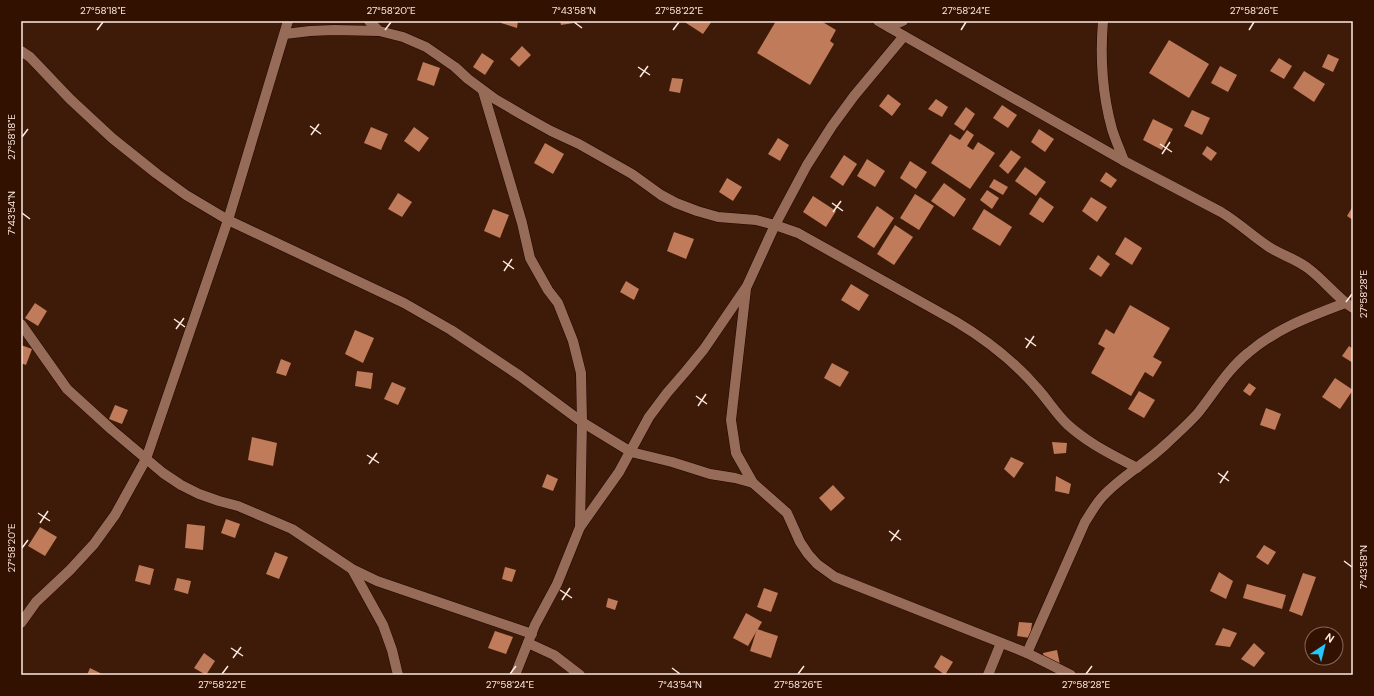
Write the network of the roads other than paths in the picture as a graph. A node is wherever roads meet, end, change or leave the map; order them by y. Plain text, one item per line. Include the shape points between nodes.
1 (288, 21) edge
2 (369, 21) edge
3 (878, 21) edge
4 (903, 21) edge
5 (1103, 21) edge
6 (890, 24) edge
7 (379, 31) junction
8 (285, 34) junction
9 (904, 36) junction
10 (21, 50) edge
11 (483, 91) junction
12 (1124, 161) junction
13 (228, 220) junction
14 (776, 225) junction
15 (747, 286) junction
16 (1349, 306) edge
17 (21, 324) edge
18 (582, 422) junction
19 (631, 452) junction
20 (146, 459) junction
21 (1138, 468) junction
22 (753, 483) junction
23 (580, 527) junction
24 (352, 569) junction
25 (21, 623) edge
26 (530, 638) junction
27 (1001, 643) junction
28 (1027, 653) junction
29 (398, 675) edge
30 (515, 675) edge
31 (580, 675) edge
32 (988, 675) edge
33 (1071, 675) edge

1 - 8 street
2 - 7 street
3 - 6 street
4 - 6 street
5 - 12 street via 1101,44 1105,96 1112,129
6 - 9 street
7 - 8 street via 334,30
7 - 11 street via 426,47 456,67
8 - 13 street
9 - 12 street
9 - 14 street via 832,126 807,165
10 - 13 street via 112,138 186,195
11 - 14 street via 632,174 676,204 697,212
11 - 18 street via 530,258 558,303 573,341 581,373
12 - 16 street via 1234,220 1270,248 1307,268
13 - 18 street via 424,314 486,352
13 - 20 street
14 - 15 street
14 - 21 street via 798,233 978,335 1020,368 1067,424 1093,445
15 - 19 street via 704,349 649,416
15 - 22 street via 731,420 736,453
16 - 21 street via 1291,324 1247,353 1196,414 1166,445
17 - 20 street via 68,389
18 - 19 street
18 - 23 street
19 - 22 street
19 - 23 street
20 - 24 street via 181,485 199,494 238,506 292,529
20 - 25 street via 115,515 98,538 70,570 36,602
21 - 28 street via 1103,496 1090,513
22 - 27 street via 787,513 808,554 835,577
23 - 26 street via 557,584
24 - 26 street via 377,581
24 - 29 street via 382,625
26 - 30 street
26 - 31 street
27 - 28 street
27 - 32 street
28 - 33 street

